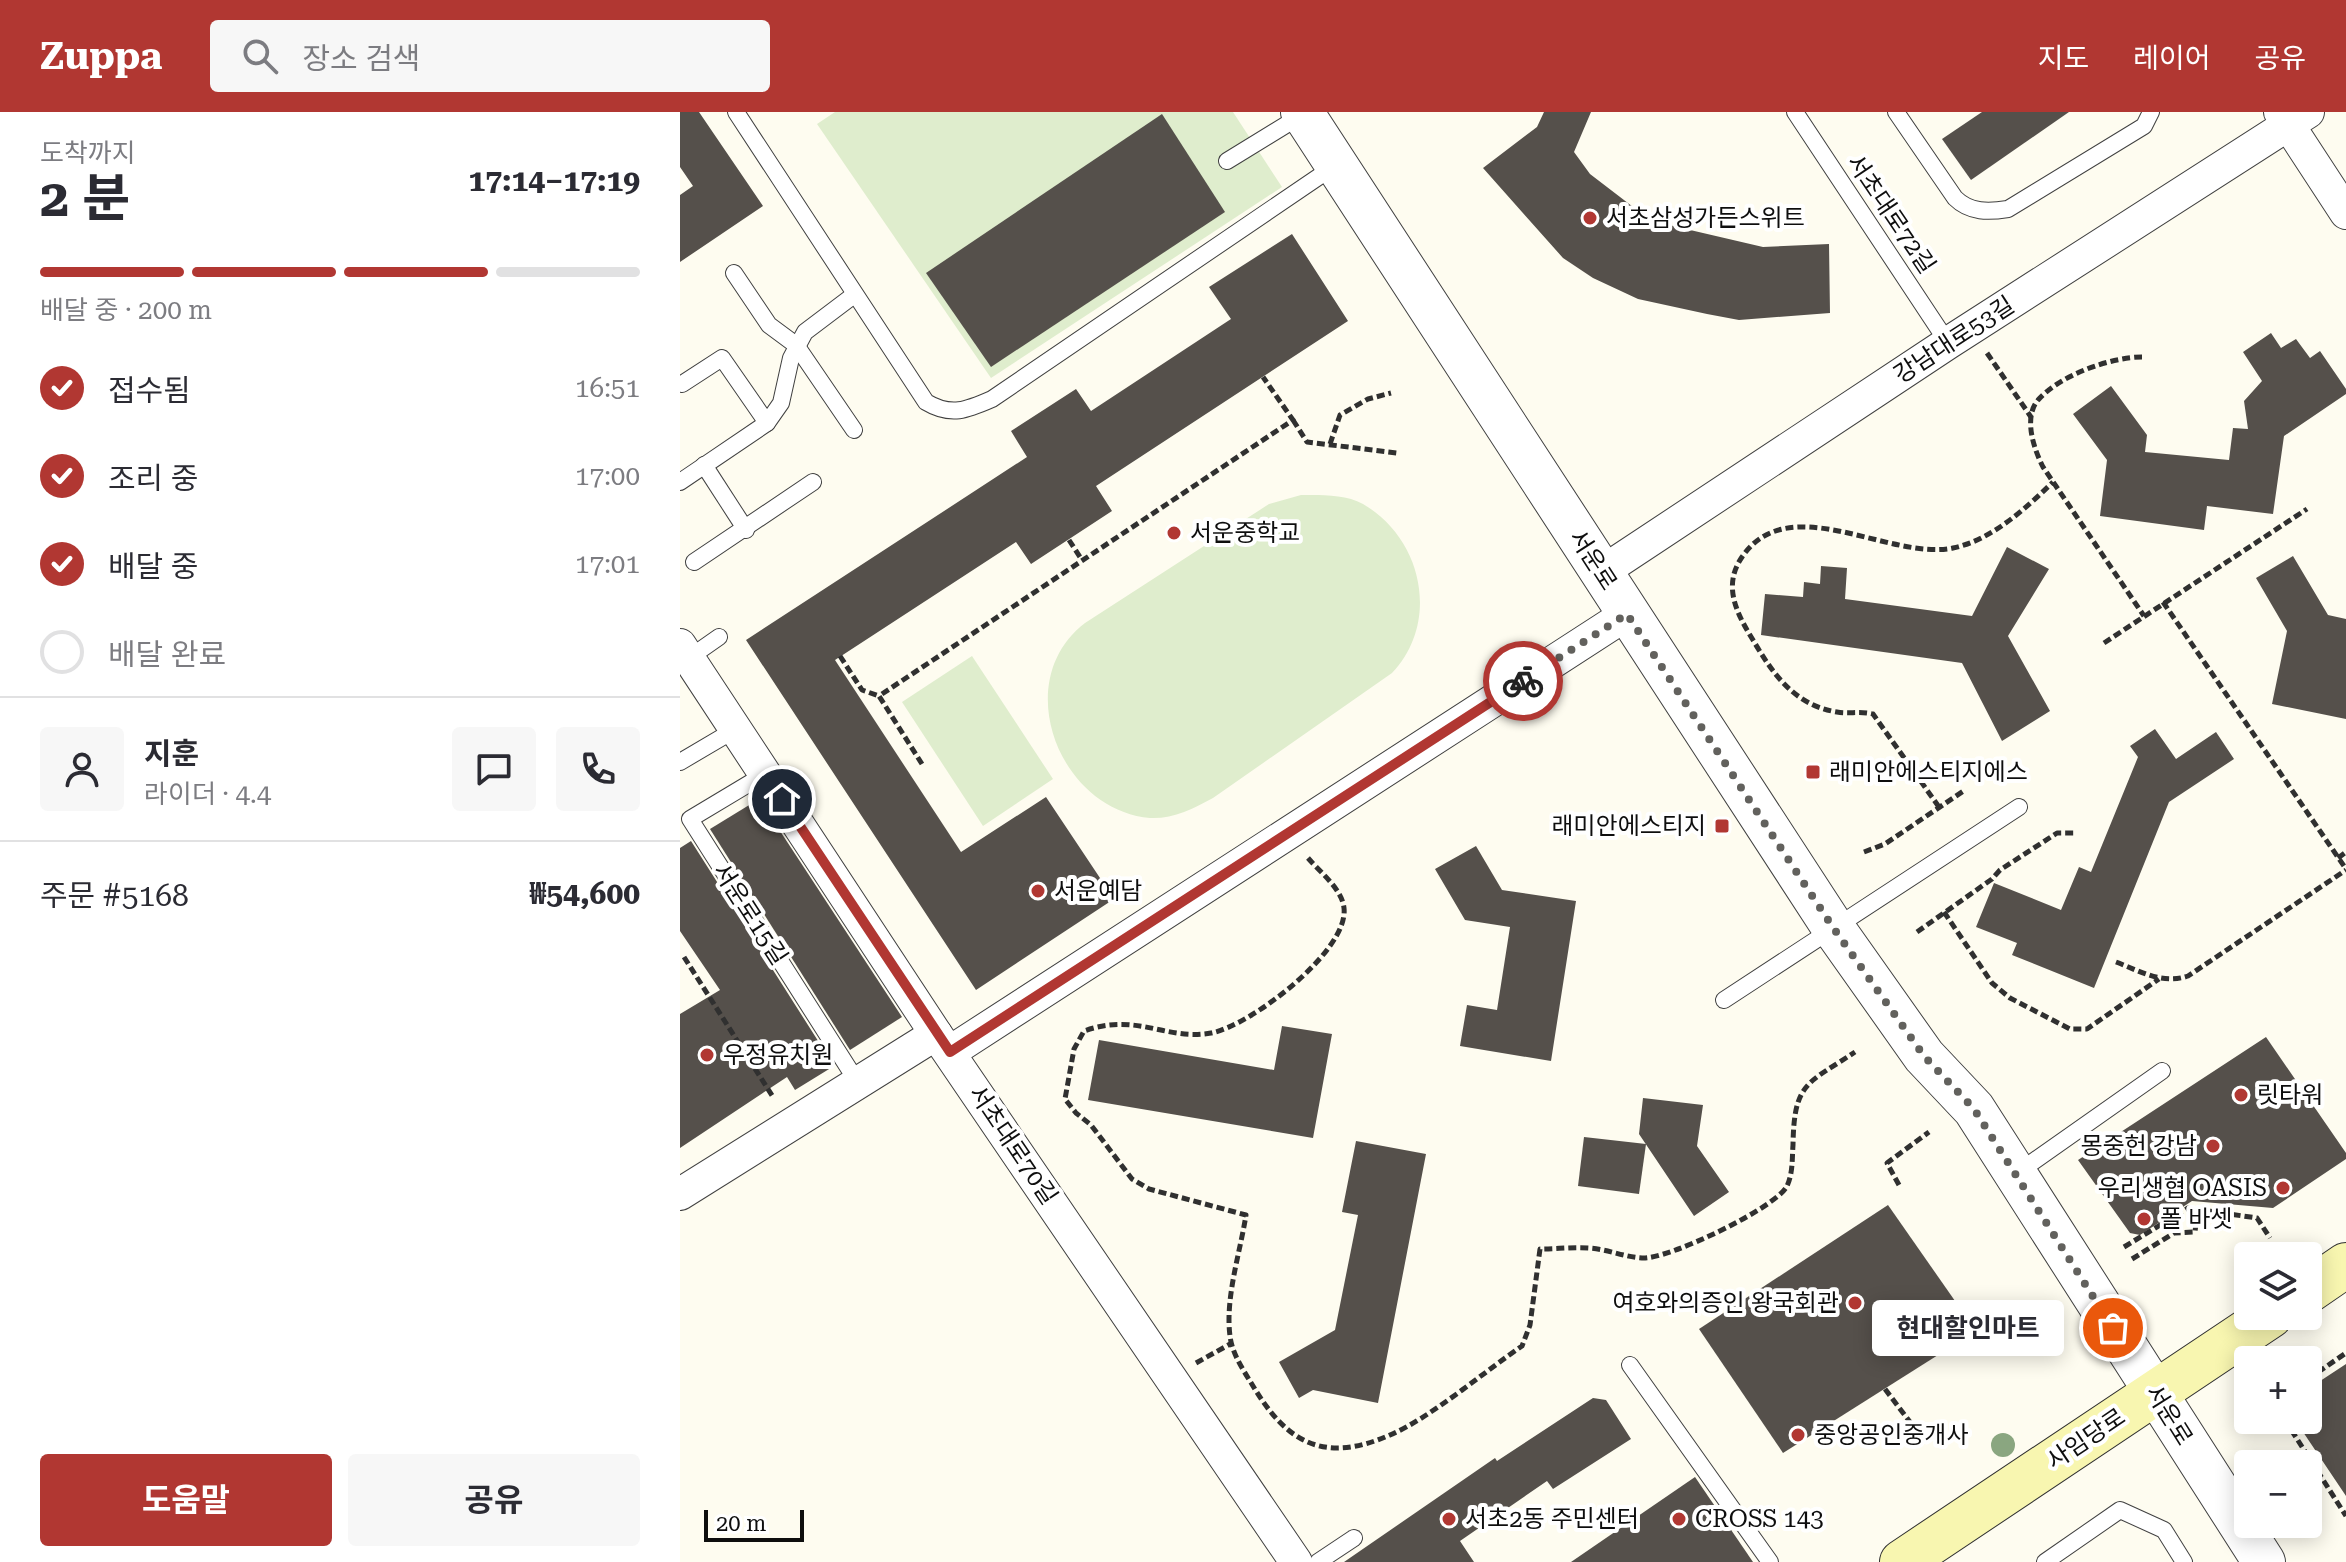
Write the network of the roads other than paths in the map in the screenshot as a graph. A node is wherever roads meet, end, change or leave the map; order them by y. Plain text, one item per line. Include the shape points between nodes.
1 (736, 112) edge
2 (1795, 112) edge
3 (1896, 112) edge
4 (2151, 112) edge
5 (1302, 113) edge
6 (2292, 116) edge
7 (1227, 161) dead end
8 (1336, 165) junction
9 (2346, 213) edge
10 (734, 273) dead end
11 (854, 295) junction
12 (1948, 343) junction
13 (796, 345) junction
14 (682, 384) edge
15 (767, 423) junction
16 (854, 430) dead end
17 (704, 465) junction
18 (680, 482) edge
19 (813, 482) dead end
20 (746, 530) junction
21 (694, 562) dead end
22 (1602, 572) junction
23 (1627, 614) junction
24 (719, 637) dead end
25 (684, 651) edge
26 (736, 729) junction
27 (680, 762) edge
28 (765, 774) junction
29 (2019, 807) dead end
30 (1832, 926) junction
31 (1724, 1000) dead end
32 (943, 1043) junction
33 (2162, 1071) dead end
34 (858, 1083) junction
35 (2015, 1174) junction
36 (680, 1194) edge
37 (2346, 1265) edge
38 (2322, 1281) edge
39 (2249, 1330) edge
40 (1630, 1365) dead end
41 (2156, 1392) junction
42 (1354, 1538) dead end
43 (1296, 1562) edge
44 (1318, 1562) edge
45 (1770, 1562) edge
46 (1902, 1562) edge
47 (2045, 1562) edge
48 (2184, 1562) edge
49 (2264, 1562) edge

1 - 11 lane
2 - 12 lane, 서초대로72길
3 - 4 lane via 1955,198 1963,206 1986,211 2008,209 2144,126
5 - 7 lane
5 - 8 street, 서운로
6 - 9 street
6 - 12 street, 강남대로53길
8 - 11 lane via 992,399 960,412 926,402
8 - 22 street, 서운로
10 - 13 lane via 769,325
11 - 13 lane
12 - 22 street, 강남대로53길
13 - 15 lane via 781,403
13 - 16 lane
14 - 15 lane via 722,358
15 - 17 lane
17 - 18 lane
17 - 20 lane
19 - 20 lane
20 - 21 lane
22 - 23 street, 서운로
23 - 30 street, 서운로
23 - 32 street
24 - 25 lane
25 - 26 street, 서초대로70길
26 - 27 lane
26 - 28 street, 서초대로70길
28 - 32 street, 서초대로70길
28 - 34 lane, 서운로15길 via 690,819
29 - 30 lane
30 - 31 lane
30 - 35 street, 서운로 via 1924,1056 1974,1109
32 - 34 street
32 - 43 street, 서초대로70길
33 - 35 lane
34 - 36 street
35 - 41 street, 서운로
37 - 38 main road
39 - 41 main road, 사임당로
40 - 45 lane
41 - 46 main road, 사임당로
41 - 49 street, 서운로
42 - 44 lane
47 - 48 lane via 2120,1510 2164,1530

